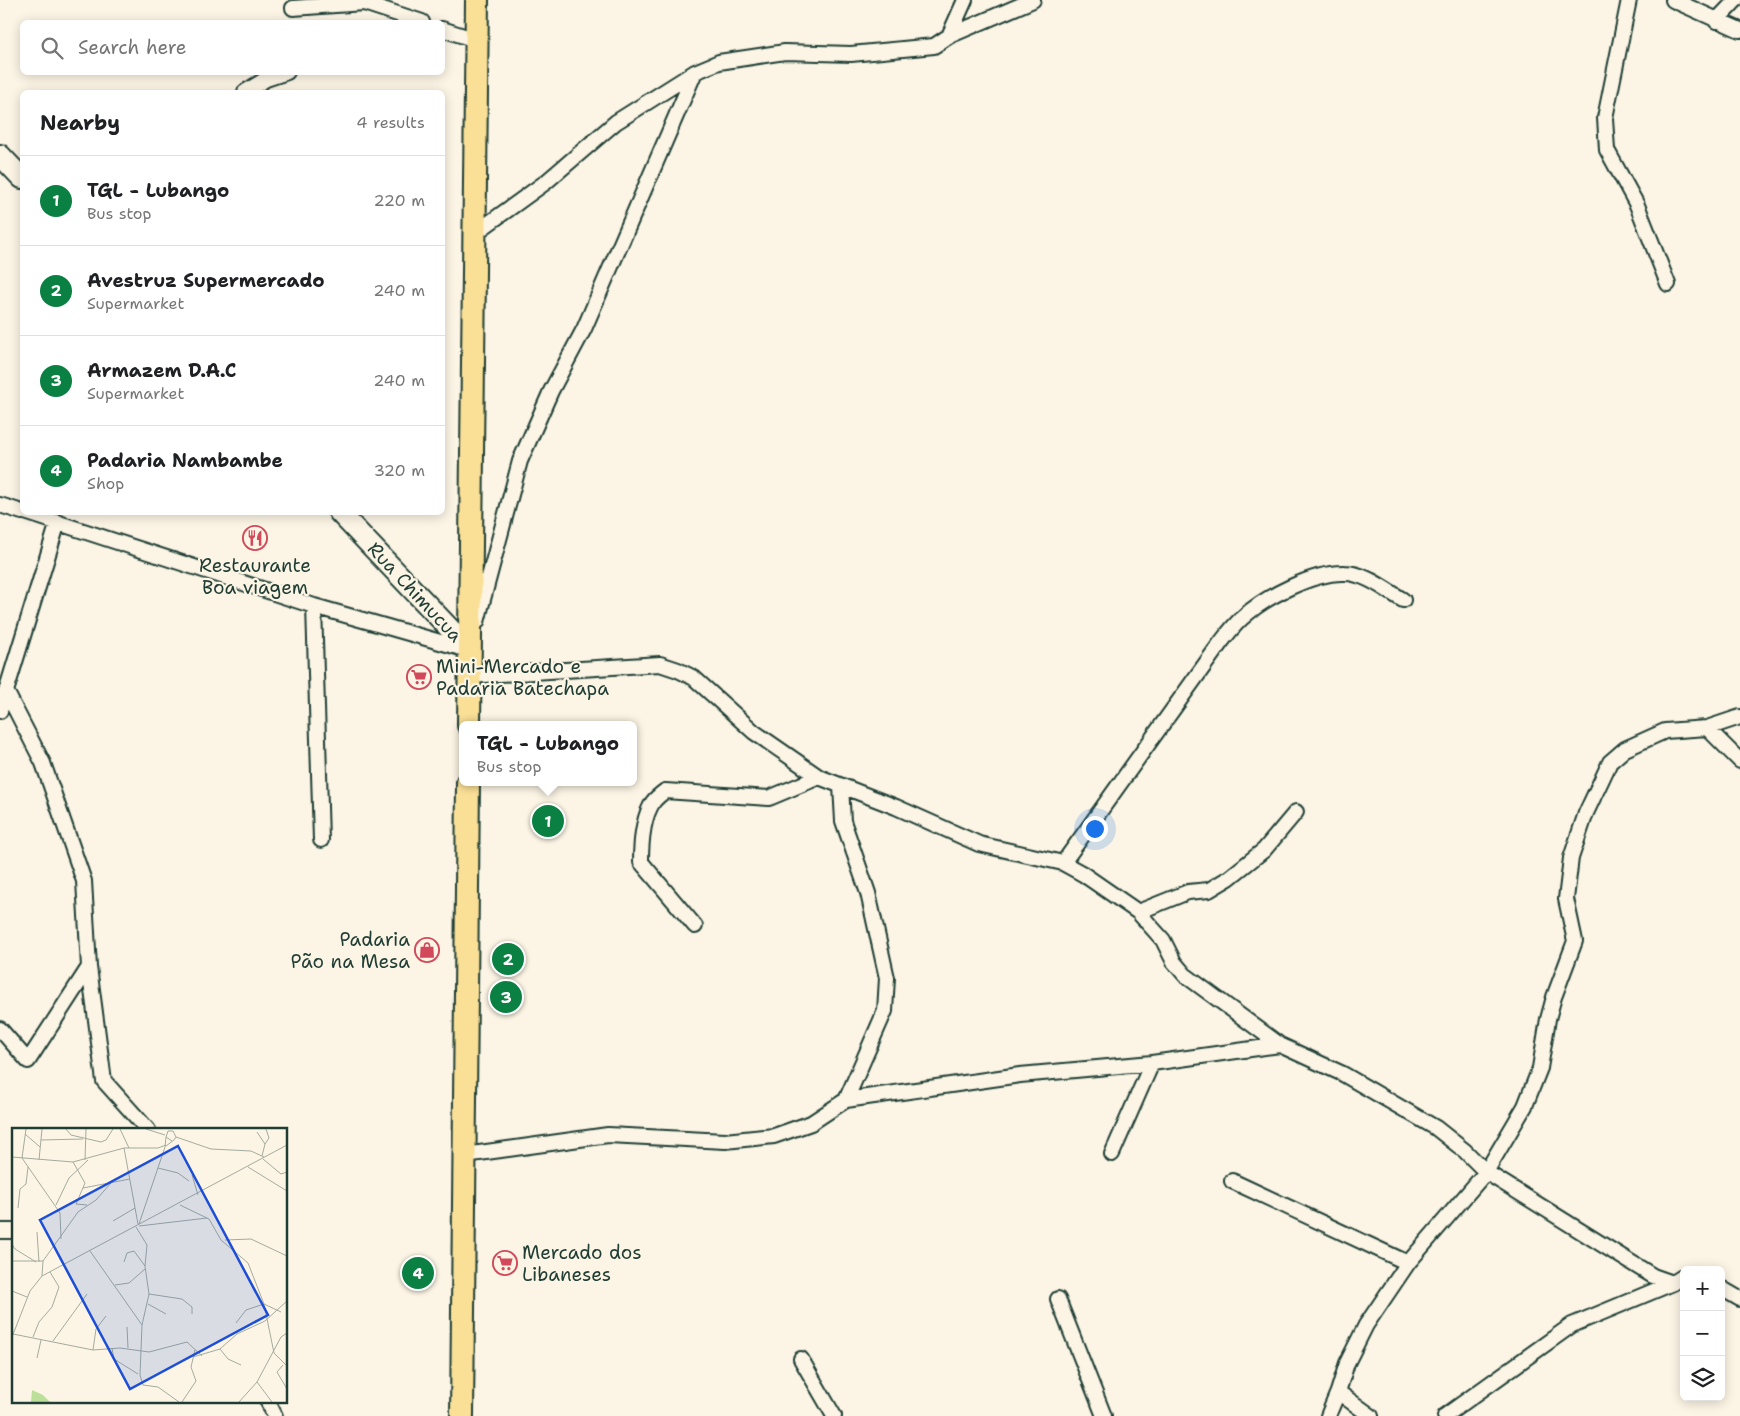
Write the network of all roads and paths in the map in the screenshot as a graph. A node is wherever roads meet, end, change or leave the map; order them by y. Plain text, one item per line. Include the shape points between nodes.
1 (477, 0) edge
2 (965, 0) edge
3 (1033, 0) edge
4 (1629, 0) edge
5 (1672, 0) edge
6 (1736, 0) edge
7 (1017, 2) edge
8 (293, 8) dead end
9 (416, 20) edge
10 (1716, 21) junction
11 (445, 30) edge
12 (1740, 30) edge
13 (948, 36) junction
14 (476, 40) junction
15 (695, 72) junction
16 (279, 75) edge
17 (248, 90) edge
18 (0, 155) edge
19 (20, 176) edge
20 (474, 234) junction
21 (1668, 284) dead end
22 (0, 505) edge
23 (20, 511) edge
24 (34, 515) edge
25 (342, 515) edge
26 (58, 522) junction
27 (1403, 600) dead end
28 (314, 606) junction
29 (470, 650) junction
30 (469, 676) junction
31 (6, 691) junction
32 (0, 711) edge
33 (1740, 717) edge
34 (469, 721) edge
35 (1707, 728) junction
36 (1740, 761) edge
37 (820, 777) junction
38 (468, 786) edge
39 (841, 786) junction
40 (1296, 812) dead end
41 (320, 840) dead end
42 (1063, 863) junction
43 (1138, 912) junction
44 (695, 926) dead end
45 (90, 967) junction
46 (0, 1028) edge
47 (1280, 1045) junction
48 (1152, 1063) junction
49 (846, 1100) junction
50 (146, 1128) edge
51 (1112, 1154) dead end
52 (465, 1155) junction
53 (1486, 1172) junction
54 (1232, 1182) dead end
55 (1408, 1264) junction
56 (1679, 1280) edge
57 (1725, 1290) edge
58 (1058, 1299) dead end
59 (1740, 1299) edge
60 (801, 1359) dead end
61 (1338, 1392) junction
62 (269, 1404) edge
63 (274, 1416) edge
64 (462, 1416) edge
65 (834, 1416) edge
66 (1104, 1416) edge
67 (1328, 1416) edge
68 (1370, 1416) edge
69 (1445, 1416) edge

1 - 14 main road
2 - 13 street
3 - 7 street
4 - 21 street via 1605,118 1607,150 1638,205
5 - 10 street
6 - 10 street
7 - 13 street
8 - 9 street via 364,4
10 - 12 street
11 - 14 street
13 - 15 street via 934,46 851,54 785,52 719,62
14 - 20 main road
15 - 20 street via 616,122 546,182
15 - 29 street via 584,329 551,391 520,461
16 - 17 street
18 - 19 street
20 - 29 main road
22 - 23 street
24 - 26 street
25 - 29 street, Rua Chimucua
26 - 28 street
26 - 31 street
27 - 42 street via 1371,580 1345,573 1307,580 1241,618
28 - 29 street
28 - 41 street
29 - 30 main road
30 - 34 main road
30 - 37 street via 660,664 694,678 754,732
31 - 32 street
31 - 45 street via 44,763 84,881
33 - 35 street
35 - 36 street
35 - 53 street via 1666,731 1625,749 1610,762 1586,813 1571,858 1566,899 1575,941 1548,1019 1540,1068 1525,1106
37 - 39 street
37 - 44 street via 769,798 665,791 653,801 647,816 641,862
38 - 52 main road
39 - 42 street via 979,844
39 - 49 street via 843,821 868,893 887,978 885,1011
40 - 43 street via 1264,850 1229,878 1209,890 1188,892
42 - 43 street
43 - 47 street via 1163,940 1174,962 1186,975
45 - 46 street via 28,1061
45 - 50 street via 104,1082
47 - 48 street
47 - 53 street via 1343,1074 1436,1128
48 - 49 street via 1020,1075
48 - 51 street
49 - 52 street via 811,1124 774,1136 725,1141 608,1135
52 - 64 main road
53 - 55 street
53 - 56 street via 1635,1266 1653,1276
54 - 55 street
55 - 61 street via 1366,1325 1347,1362
56 - 69 street via 1572,1325
57 - 59 street
58 - 66 street
60 - 65 street
61 - 67 street
61 - 68 street
62 - 63 street

